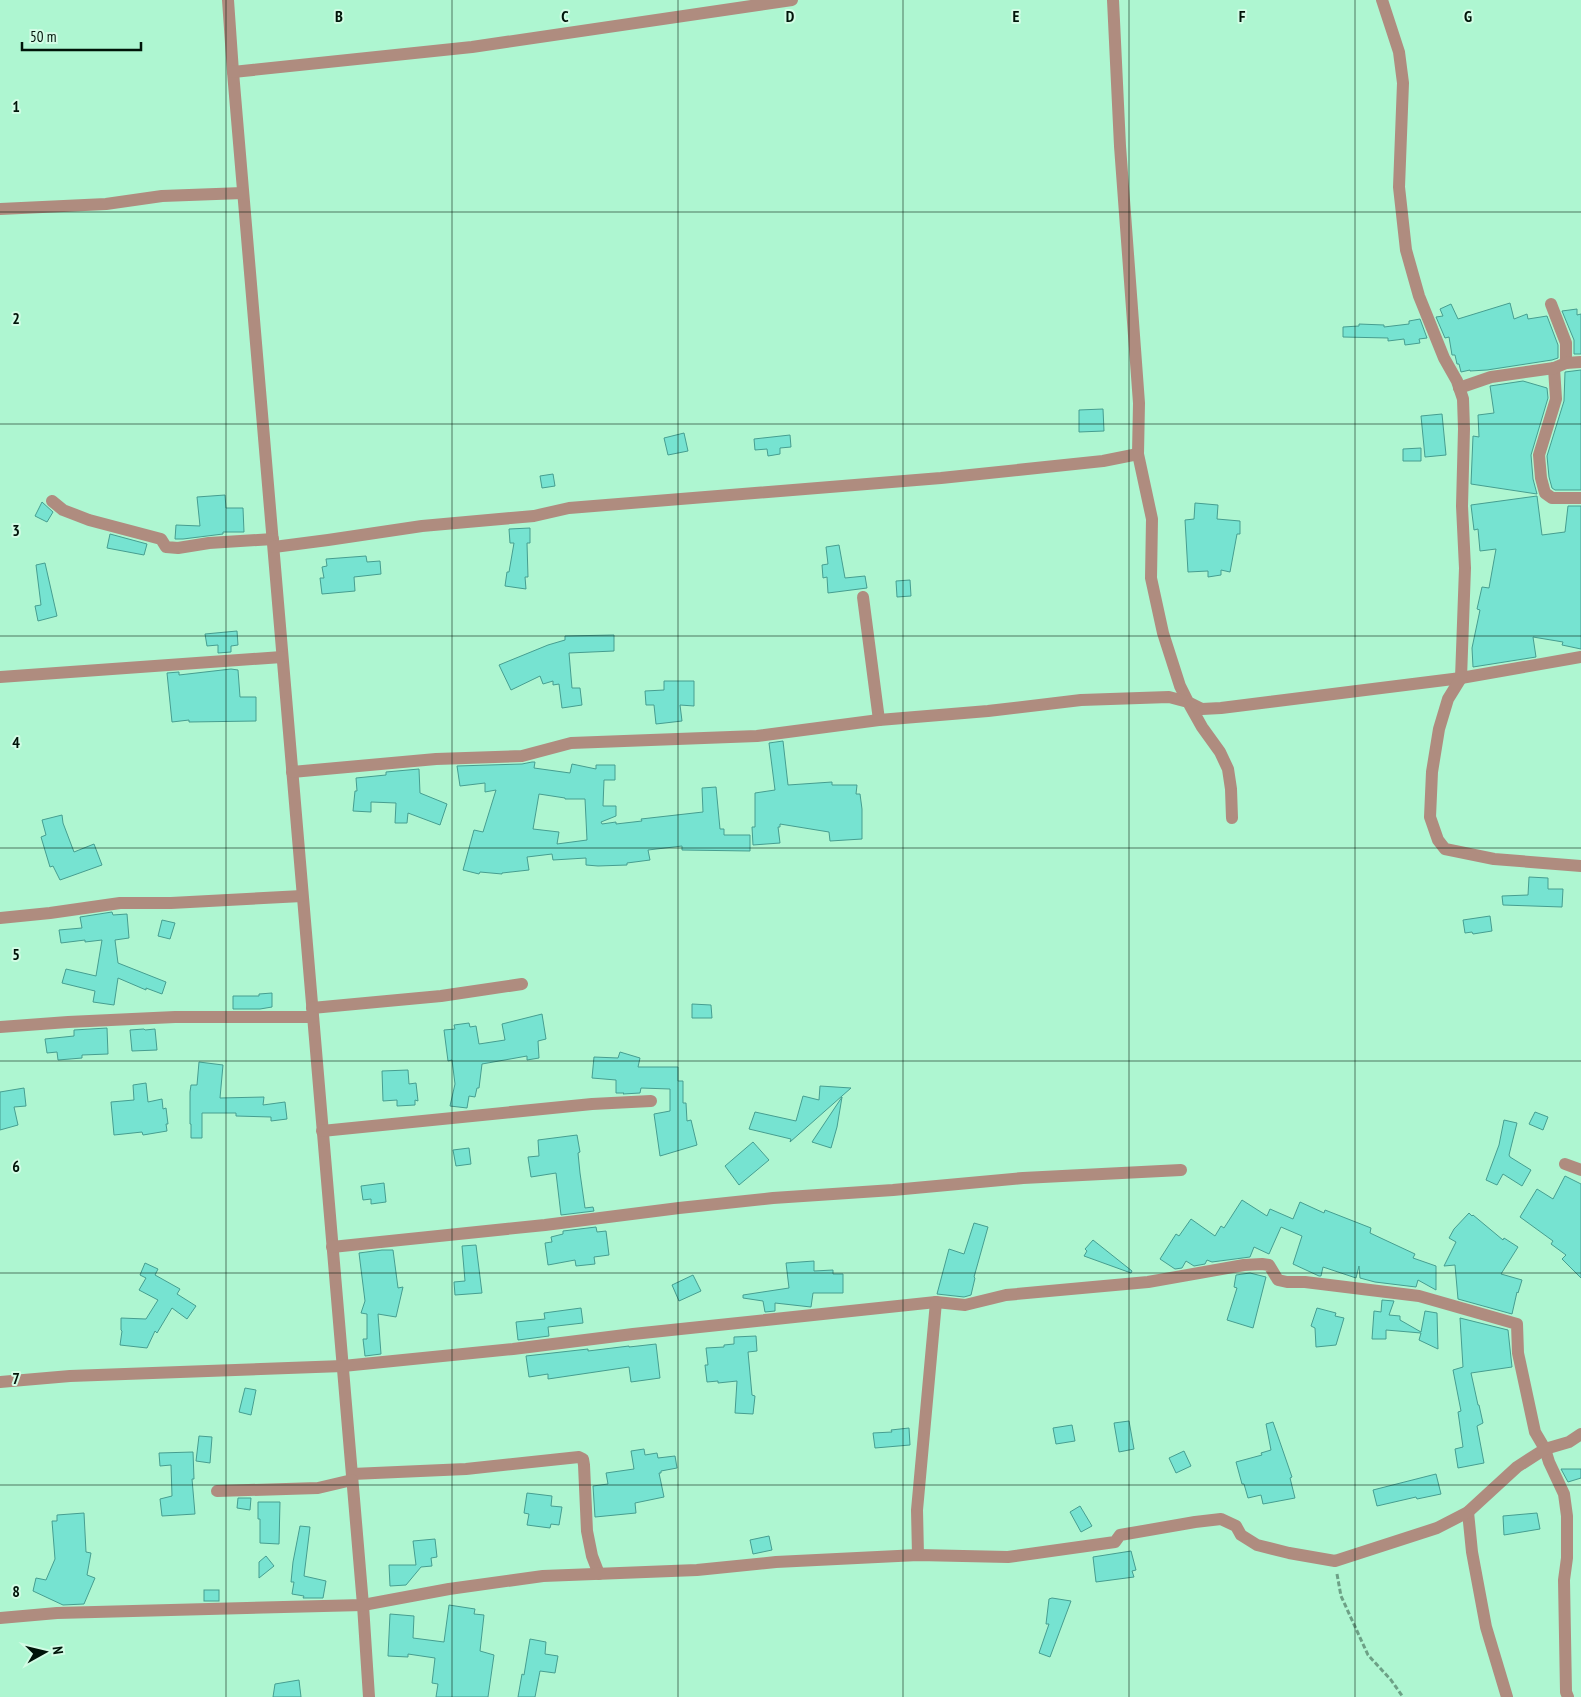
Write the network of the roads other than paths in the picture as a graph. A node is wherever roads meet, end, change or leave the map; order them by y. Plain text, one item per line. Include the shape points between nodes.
1 (228, 0) edge
2 (792, 0) edge
3 (1113, 0) edge
4 (1382, 0) edge
5 (233, 72) junction
6 (243, 193) junction
7 (0, 209) edge
8 (1551, 304) dead end
9 (1581, 362) edge
10 (1566, 363) junction
11 (1554, 368) junction
12 (1459, 388) junction
13 (1138, 454) junction
14 (1581, 498) edge
15 (52, 501) dead end
16 (273, 543) junction
17 (862, 597) dead end
18 (282, 657) junction
19 (1581, 657) edge
20 (0, 677) edge
21 (1461, 678) junction
22 (1188, 702) junction
23 (879, 720) junction
24 (292, 772) junction
25 (1232, 818) dead end
26 (1581, 866) edge
27 (302, 896) junction
28 (0, 918) edge
29 (522, 984) dead end
30 (312, 1013) junction
31 (0, 1027) edge
32 (652, 1101) dead end
33 (322, 1131) junction
34 (1566, 1164) dead end
35 (1181, 1170) dead end
36 (1581, 1170) edge
37 (332, 1247) junction
38 (936, 1302) junction
39 (342, 1366) junction
40 (0, 1382) edge
41 (1581, 1434) edge
42 (1545, 1448) junction
43 (352, 1477) junction
44 (216, 1491) dead end
45 (1468, 1512) junction
46 (918, 1555) junction
47 (599, 1574) junction
48 (363, 1605) junction
49 (0, 1618) edge
50 (369, 1697) edge
51 (1507, 1697) edge
52 (1568, 1697) edge

1 - 5 street
2 - 5 street via 472,47
3 - 13 street via 1121,166 1139,403
4 - 12 street via 1399,52 1403,83 1398,187 1406,250 1419,296
5 - 6 street
6 - 7 street
6 - 16 street
8 - 10 street via 1566,343
9 - 10 street
10 - 11 street
11 - 12 street via 1491,377
11 - 14 street via 1556,399 1538,455 1541,478 1545,493 1552,498
12 - 21 street via 1463,399 1465,568
13 - 16 street via 1103,461 941,478 569,508 534,516 422,526 328,540
13 - 22 street via 1152,520 1151,578 1163,633
15 - 16 street via 63,510 89,520 161,539 166,547
16 - 18 street
17 - 23 street
18 - 20 street
18 - 24 street
19 - 21 street
21 - 22 street via 1221,708 1202,709
21 - 26 street via 1448,700 1439,729 1432,772 1430,817 1438,840 1445,849 1469,855
22 - 23 street via 1169,697 1081,700
22 - 25 street via 1228,769
23 - 24 street via 757,736 571,743 522,756 426,760
24 - 27 street
27 - 28 street via 120,903
27 - 30 street
29 - 30 street
30 - 31 street
30 - 33 street
32 - 33 street
33 - 37 street
34 - 36 street
35 - 37 street via 1024,1178 773,1198
37 - 39 street
38 - 39 street
38 - 42 street via 965,1305 1006,1295 1148,1282 1262,1264 1269,1265 1278,1280 1287,1282 1418,1296 1517,1324 1518,1353 1528,1402 1535,1432
38 - 46 street via 917,1510
39 - 40 street via 70,1376
39 - 43 street
41 - 42 street via 1569,1442
42 - 45 street via 1517,1468
42 - 52 street via 1564,1494 1567,1516 1564,1603
43 - 44 street via 318,1488
43 - 47 street via 583,1459 589,1544
43 - 48 street
45 - 46 street via 1437,1528 1335,1561 1257,1545 1241,1535 1236,1526 1221,1519 1120,1535 1115,1542 1008,1557
45 - 51 street via 1486,1627
46 - 47 street
47 - 48 street via 543,1576
48 - 49 street via 57,1613
48 - 50 street

